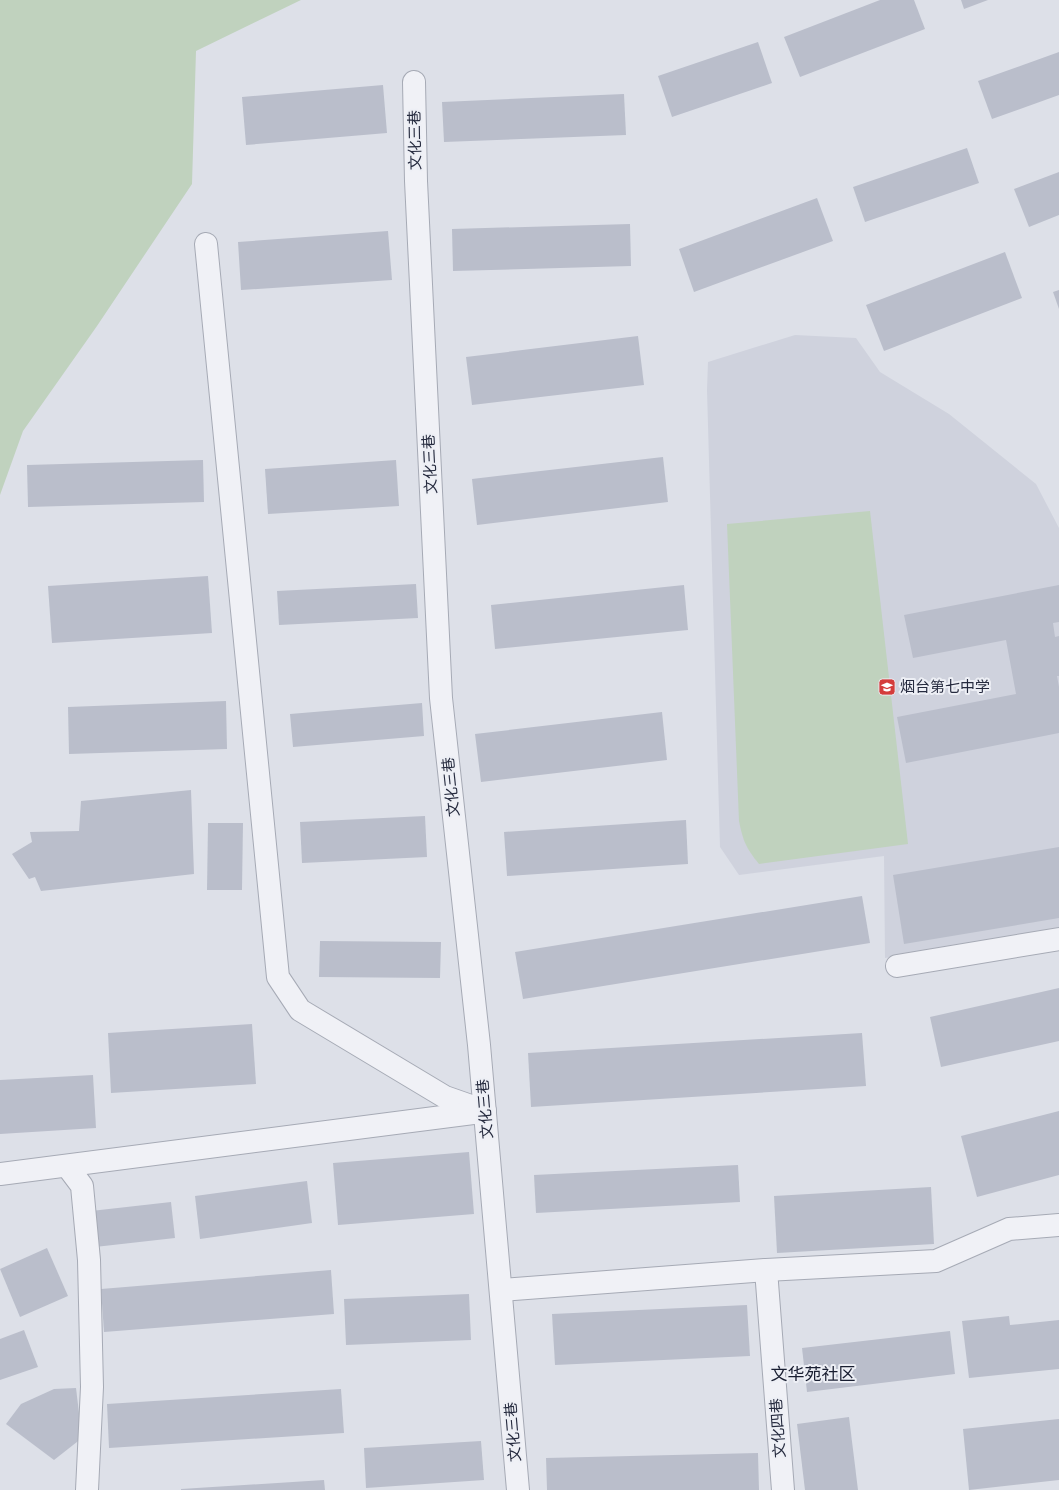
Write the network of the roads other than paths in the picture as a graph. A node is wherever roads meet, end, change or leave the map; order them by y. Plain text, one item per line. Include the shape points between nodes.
1 (414, 82) dead end
2 (206, 244) dead end
3 (1059, 939) edge
4 (897, 966) dead end
5 (485, 1111) junction
6 (67, 1166) junction
7 (0, 1174) edge
8 (1059, 1226) edge
9 (766, 1270) junction
10 (501, 1290) junction
11 (87, 1490) edge
12 (518, 1490) edge
13 (783, 1490) edge

1 - 5 lane, 文化三巷 via 416,181 441,698 480,1045
2 - 5 lane via 278,977 300,1010 445,1097
3 - 4 lane
5 - 6 lane
5 - 10 lane, 文化三巷
6 - 7 lane
6 - 11 lane via 82,1186 88,1260 92,1387
8 - 9 lane via 1009,1230 936,1261
9 - 10 lane
9 - 13 lane, 文化四巷
10 - 12 lane, 文化三巷

